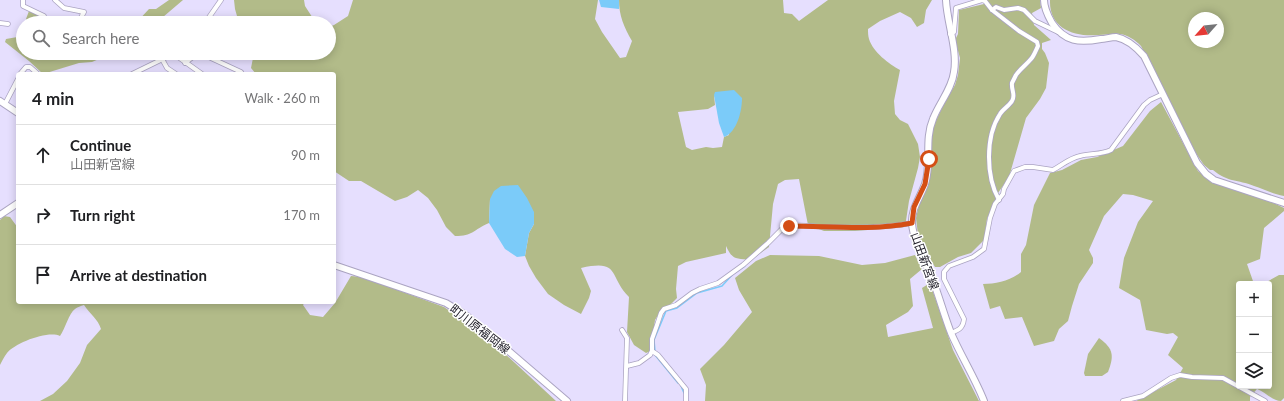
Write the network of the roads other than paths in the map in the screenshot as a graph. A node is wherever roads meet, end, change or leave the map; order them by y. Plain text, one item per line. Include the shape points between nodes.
1 (23, 0) edge
2 (55, 0) edge
3 (221, 0) edge
4 (946, 0) edge
5 (1044, 0) edge
6 (992, 10) junction
7 (44, 16) edge
8 (82, 16) edge
9 (210, 16) edge
10 (0, 23) edge
11 (8, 24) dead end
12 (1060, 33) junction
13 (950, 34) junction
14 (160, 60) edge
15 (163, 60) edge
16 (181, 60) edge
17 (189, 60) edge
18 (214, 60) edge
19 (185, 63) junction
20 (141, 70) joint
21 (22, 72) edge
22 (36, 72) edge
23 (136, 72) edge
24 (173, 72) edge
25 (199, 72) edge
26 (241, 72) edge
27 (16, 81) edge
28 (1163, 94) junction
29 (2, 102) edge
30 (16, 112) edge
31 (999, 200) junction
32 (1284, 203) edge
33 (16, 205) edge
34 (0, 216) edge
35 (912, 223) junction
36 (336, 266) edge
37 (622, 330) dead end
38 (951, 333) junction
39 (652, 351) junction
40 (627, 366) junction
41 (567, 401) edge
42 (625, 401) edge
43 (686, 401) edge
44 (984, 401) edge
45 (1123, 401) edge
46 (1265, 401) edge

1 - 7 street via 23,6
2 - 8 street via 64,8 84,12
3 - 9 street
4 - 13 main road, 山田新宮線
5 - 12 main road via 1048,17
6 - 12 street via 996,7 1004,10 1024,10 1035,21
6 - 13 street via 982,0 956,8 954,32
6 - 31 street via 1037,42 1038,46 1032,58 1017,74 1012,84 1012,102 1000,113 995,123 989,156 990,174
10 - 11 street
12 - 28 main road via 1077,41 1116,37 1127,41 1144,56
13 - 35 main road, 山田新宮線 via 956,62 954,74 928,131 929,159 925,184 914,207
14 - 20 street
15 - 24 street
16 - 19 street
17 - 19 street
18 - 26 street
19 - 25 street
20 - 23 street
21 - 22 street via 26,67
27 - 29 street
28 - 31 street via 1144,105 1111,150 1073,158 1053,170 1025,167 1014,171
28 - 32 main road via 1197,163 1206,174 1214,180
29 - 30 main road
31 - 38 street via 990,218 984,249 949,266 944,272 944,279 964,319 964,325
33 - 34 main road
35 - 38 main road, 山田新宮線 via 917,244
35 - 39 street via 857,228 784,227 768,244 718,283 700,289 676,305 664,309 652,339
36 - 41 main road, 町川原福岡線 via 446,303 467,316
37 - 40 street via 627,338
38 - 44 main road, 山田新宮線
39 - 40 street via 643,361
39 - 43 street via 686,390
40 - 42 street
45 - 46 street via 1143,396 1180,375 1192,378 1223,378

